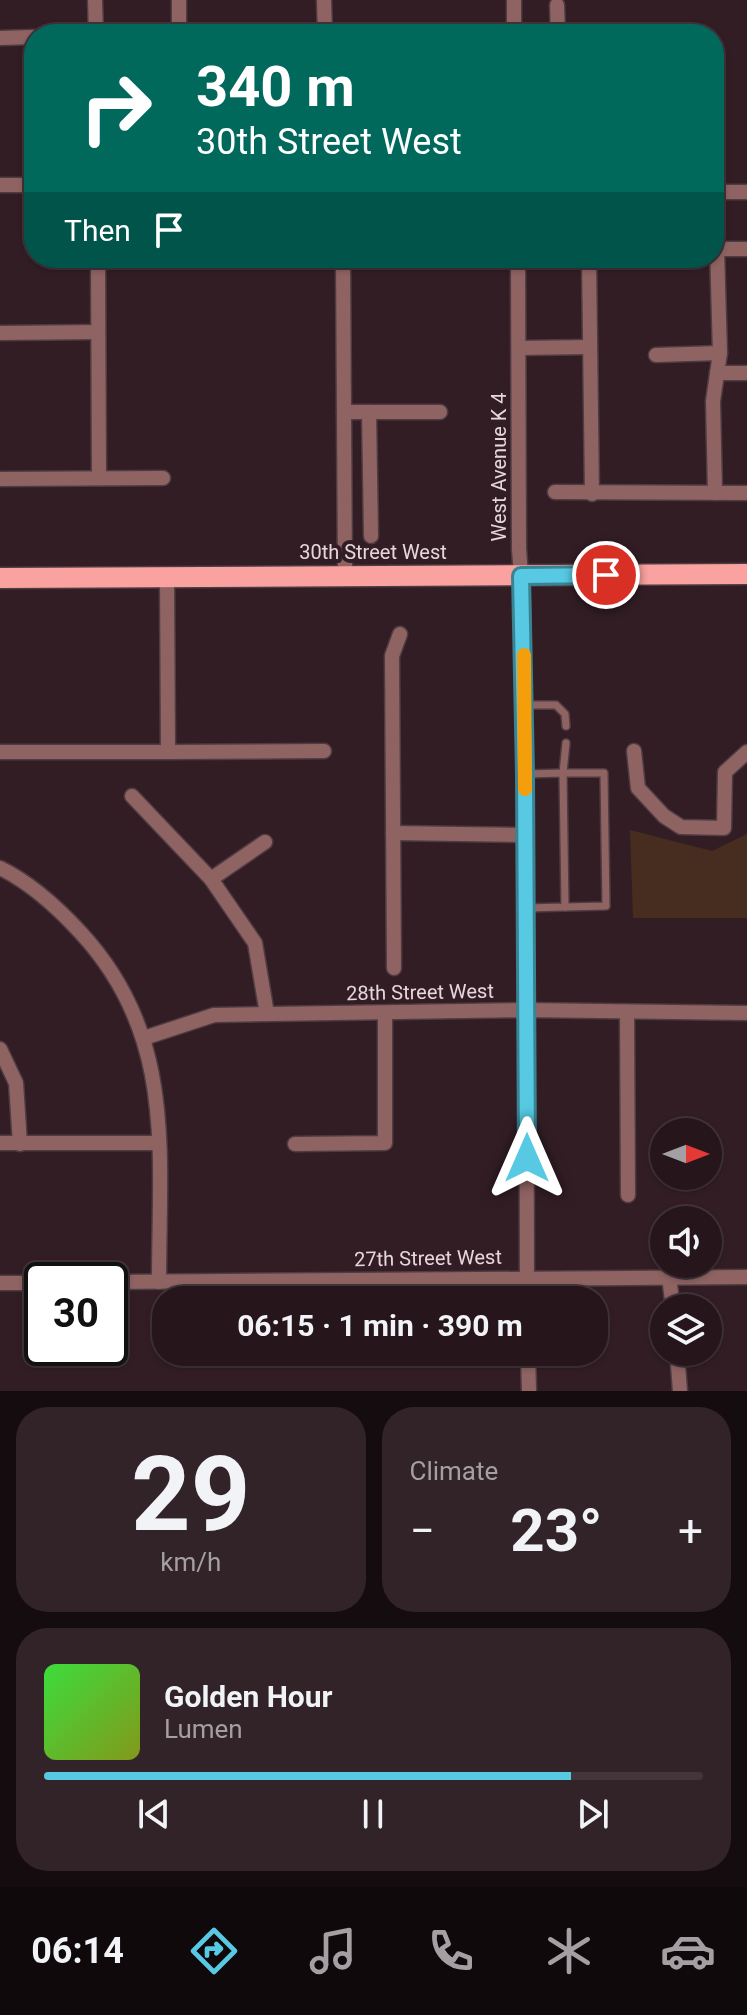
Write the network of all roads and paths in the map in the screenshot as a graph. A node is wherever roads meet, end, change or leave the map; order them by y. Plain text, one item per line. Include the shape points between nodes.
1 (95, 0) edge
2 (179, 0) edge
3 (324, 0) edge
4 (514, 0) edge
5 (557, 5) dead end
6 (96, 24) edge
7 (179, 24) edge
8 (325, 24) edge
9 (514, 24) edge
10 (558, 24) edge
11 (24, 37) edge
12 (0, 38) edge
13 (0, 185) edge
14 (24, 185) edge
15 (724, 192) edge
16 (747, 192) edge
17 (724, 249) edge
18 (747, 249) edge
19 (98, 268) edge
20 (343, 268) edge
21 (518, 268) edge
22 (589, 268) edge
23 (717, 268) edge
24 (98, 332) junction
25 (0, 333) edge
26 (590, 347) junction
27 (519, 348) junction
28 (720, 353) junction
29 (656, 355) dead end
30 (717, 373) junction
31 (747, 373) edge
32 (344, 412) junction
33 (369, 412) junction
34 (440, 412) dead end
35 (99, 478) junction
36 (163, 478) dead end
37 (0, 479) edge
38 (555, 492) dead end
39 (715, 493) junction
40 (747, 493) edge
41 (592, 494) junction
42 (371, 536) dead end
43 (747, 574) edge
44 (345, 575) junction
45 (521, 576) junction
46 (167, 577) junction
47 (0, 578) edge
48 (400, 634) dead end
49 (524, 705) junction
50 (566, 726) dead end
51 (566, 743) dead end
52 (324, 751) dead end
53 (634, 751) dead end
54 (0, 752) edge
55 (168, 752) junction
56 (747, 752) edge
57 (563, 773) junction
58 (525, 774) junction
59 (132, 796) dead end
60 (393, 833) junction
61 (526, 835) junction
62 (265, 842) dead end
63 (0, 868) edge
64 (211, 879) junction
65 (565, 907) junction
66 (526, 908) junction
67 (394, 968) dead end
68 (526, 1010) junction
69 (385, 1013) junction
70 (627, 1013) junction
71 (747, 1013) edge
72 (267, 1014) junction
73 (144, 1038) junction
74 (0, 1049) edge
75 (0, 1143) edge
76 (159, 1143) junction
77 (20, 1144) junction
78 (295, 1144) dead end
79 (628, 1195) dead end
80 (527, 1277) junction
81 (650, 1277) edge
82 (722, 1277) edge
83 (747, 1277) edge
84 (128, 1282) edge
85 (159, 1282) junction
86 (0, 1283) edge
87 (24, 1283) edge
88 (527, 1286) edge
89 (528, 1366) edge
90 (678, 1366) edge
91 (529, 1391) edge
92 (680, 1391) edge

1 - 6 street
2 - 7 street
3 - 8 street
4 - 9 street
5 - 10 street
11 - 12 street
13 - 14 street
15 - 16 street
17 - 18 street
19 - 24 street
20 - 32 street
21 - 27 street, West Avenue K 4
22 - 26 street
23 - 28 street
24 - 25 street
24 - 35 street
26 - 27 street
26 - 41 street
27 - 45 street, West Avenue K 4
28 - 29 street
28 - 30 street
30 - 31 street
30 - 39 street
32 - 33 street
32 - 44 street
33 - 34 street
33 - 42 street
35 - 36 street
35 - 37 street
38 - 41 street
39 - 40 street
39 - 41 street
43 - 45 main road, 30th Street West
44 - 45 main road, 30th Street West
44 - 46 main road, 30th Street West
45 - 49 street, West Avenue K 4
46 - 47 main road, 30th Street West
46 - 55 street
48 - 60 street via 392,656
49 - 50 lane via 556,705 565,714
49 - 58 street, West Avenue K 4
51 - 57 lane
52 - 55 street
53 - 56 street via 638,788 664,816 681,827 724,828 725,772
54 - 55 street
57 - 58 lane
57 - 65 lane
57 - 65 lane via 604,773 606,906
58 - 61 street, West Avenue K 4
59 - 64 street
60 - 61 street
60 - 67 street
61 - 66 street, West Avenue K 4
62 - 64 street
63 - 73 street via 65,916 104,958
64 - 72 street via 255,943
65 - 66 lane
66 - 68 street, West Avenue K 4
68 - 69 street, 28th Street West
68 - 70 street, 28th Street West
68 - 80 street, West Avenue K 4
69 - 72 street, 28th Street West
69 - 78 street via 385,1143
70 - 71 street, 28th Street West
70 - 79 street
72 - 73 street, 28th Street West via 214,1015
73 - 76 street via 152,1064
74 - 77 street via 16,1083
75 - 77 street
76 - 77 street
76 - 85 street
80 - 81 street, 27th Street West
80 - 85 street, 27th Street West
80 - 88 street, West Avenue K 4
82 - 83 street, 27th Street West
84 - 85 street, 27th Street West
86 - 87 street
89 - 91 street
90 - 92 street

